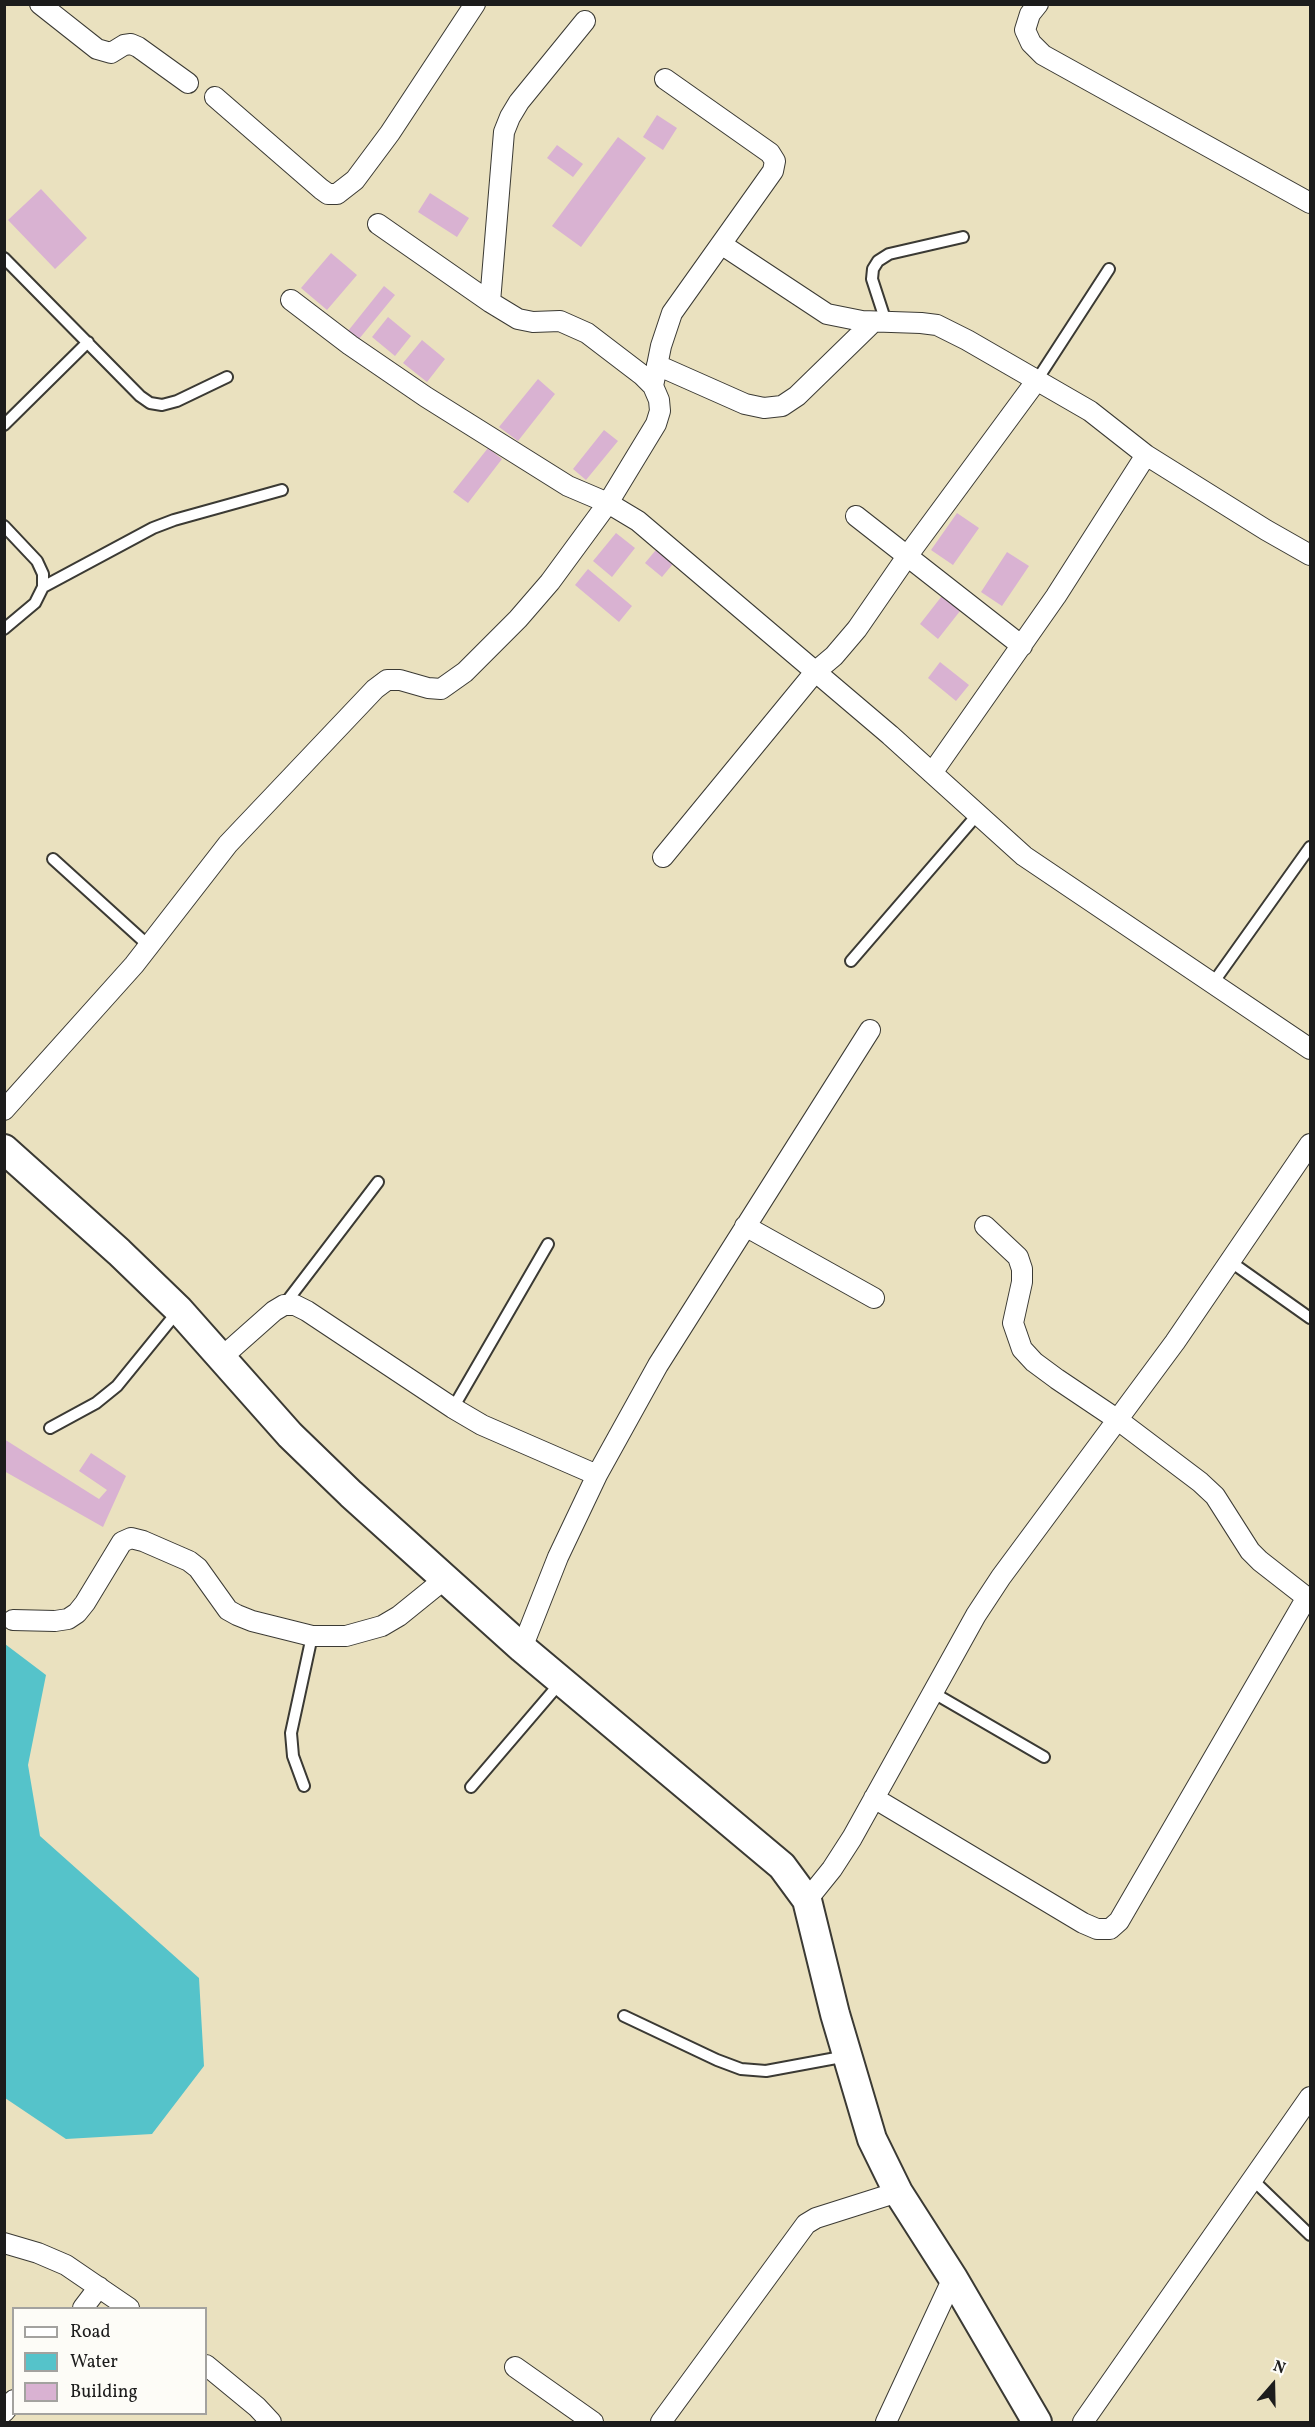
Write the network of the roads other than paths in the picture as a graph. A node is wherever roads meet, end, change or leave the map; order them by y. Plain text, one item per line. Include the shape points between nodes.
1 (40, 4) edge
2 (475, 4) edge
3 (1038, 4) edge
4 (585, 21) dead end
5 (665, 79) dead end
6 (188, 83) dead end
7 (215, 97) dead end
8 (1311, 203) edge
9 (378, 224) dead end
10 (963, 237) dead end
11 (721, 244) junction
12 (4, 258) edge
13 (1109, 269) dead end
14 (291, 300) dead end
15 (490, 302) junction
16 (879, 322) junction
17 (88, 342) junction
18 (657, 365) junction
19 (227, 377) dead end
20 (1037, 380) junction
21 (653, 387) junction
22 (4, 425) edge
23 (1146, 455) junction
24 (282, 490) dead end
25 (608, 503) junction
26 (856, 516) dead end
27 (4, 526) edge
28 (908, 555) junction
29 (1311, 555) edge
30 (43, 587) junction
31 (4, 629) edge
32 (1022, 646) junction
33 (815, 672) junction
34 (932, 772) junction
35 (976, 815) junction
36 (1311, 847) edge
37 (663, 857) dead end
38 (53, 859) dead end
39 (149, 946) junction
40 (851, 961) dead end
41 (1213, 983) junction
42 (870, 1030) dead end
43 (1311, 1049) edge
44 (4, 1110) edge
45 (1311, 1144) edge
46 (4, 1149) edge
47 (378, 1182) dead end
48 (745, 1226) junction
49 (985, 1226) dead end
50 (548, 1244) dead end
51 (1231, 1262) junction
52 (874, 1298) dead end
53 (284, 1305) junction
54 (179, 1310) junction
55 (1311, 1318) edge
56 (221, 1358) junction
57 (453, 1408) junction
58 (1118, 1420) junction
59 (51, 1428) dead end
60 (597, 1476) junction
61 (446, 1578) junction
62 (1309, 1598) edge
63 (13, 1620) dead end
64 (312, 1635) junction
65 (522, 1648) junction
66 (562, 1681) junction
67 (932, 1692) junction
68 (1044, 1757) dead end
69 (304, 1786) dead end
70 (471, 1787) dead end
71 (874, 1798) junction
72 (807, 1900) junction
73 (624, 2016) dead end
74 (848, 2055) junction
75 (1311, 2097) edge
76 (1253, 2180) junction
77 (898, 2192) junction
78 (1311, 2235) edge
79 (4, 2243) edge
80 (953, 2278) junction
81 (99, 2287) junction
82 (84, 2307) edge
83 (128, 2307) edge
84 (207, 2366) edge
85 (515, 2367) dead end
86 (271, 2422) edge
87 (593, 2422) edge
88 (661, 2422) edge
89 (886, 2422) edge
90 (1037, 2422) edge
91 (1083, 2422) edge

1 - 6 street via 97,49 111,53 130,44
2 - 7 street via 356,180 337,194 321,189
3 - 8 street via 1024,30 1043,55
4 - 15 street via 519,102 504,132
5 - 11 street via 770,153 775,161 773,171
9 - 15 street
10 - 16 lane via 889,254 878,261 872,279
11 - 16 street via 827,314
11 - 18 street via 672,313
12 - 17 lane
13 - 20 lane
14 - 25 street via 426,398 568,486
15 - 21 street via 518,320 560,321 574,326
16 - 18 street via 782,406 745,404
16 - 20 street via 937,325
17 - 19 lane via 150,403 177,401
17 - 22 lane
18 - 21 street
20 - 23 street via 1090,411
20 - 28 street
21 - 25 street via 660,411 656,424
23 - 29 street
23 - 32 street
24 - 30 lane via 153,528
25 - 33 street via 638,521
25 - 39 street via 535,600 454,682 435,689 387,680 375,688 228,844
26 - 28 street
27 - 30 lane via 37,561
28 - 32 street
28 - 33 street via 857,629
30 - 31 lane via 35,603
32 - 34 street
33 - 34 street
33 - 37 street
34 - 35 street
35 - 40 lane
35 - 41 street via 1056,879
36 - 41 lane
38 - 39 lane
39 - 44 street
41 - 43 street
42 - 48 street
45 - 51 street
46 - 54 main road
47 - 53 lane
48 - 52 street
48 - 60 street via 658,1365
49 - 58 street via 1010,1248 1020,1263 1022,1282 1013,1323 1022,1349 1034,1362
50 - 57 lane
51 - 55 lane
51 - 58 street
53 - 56 street
53 - 57 street via 307,1311
54 - 56 main road
54 - 59 lane via 117,1386 96,1403
56 - 61 main road via 318,1463
57 - 60 street via 506,1437
58 - 62 street via 1200,1482 1215,1496 1250,1551
58 - 67 street via 1001,1577
60 - 65 street via 558,1557
61 - 64 street via 382,1626 346,1636
61 - 65 main road
62 - 71 street via 1119,1921 1110,1929 1083,1923
63 - 64 street via 55,1621 77,1613 122,1542 131,1538 189,1561 228,1610 237,1615
64 - 69 lane via 291,1733 292,1756
65 - 66 main road
66 - 70 lane
66 - 72 main road via 782,1866
67 - 68 lane
67 - 71 street
71 - 72 street via 832,1869
72 - 74 main road
73 - 74 lane via 741,2068 766,2071
74 - 77 main road via 872,2139
75 - 76 street
76 - 78 lane
76 - 91 street
77 - 80 main road
77 - 88 street via 806,2224
79 - 81 street via 66,2265
80 - 89 street
80 - 90 main road
81 - 82 street
81 - 83 street
84 - 86 street
85 - 87 street

